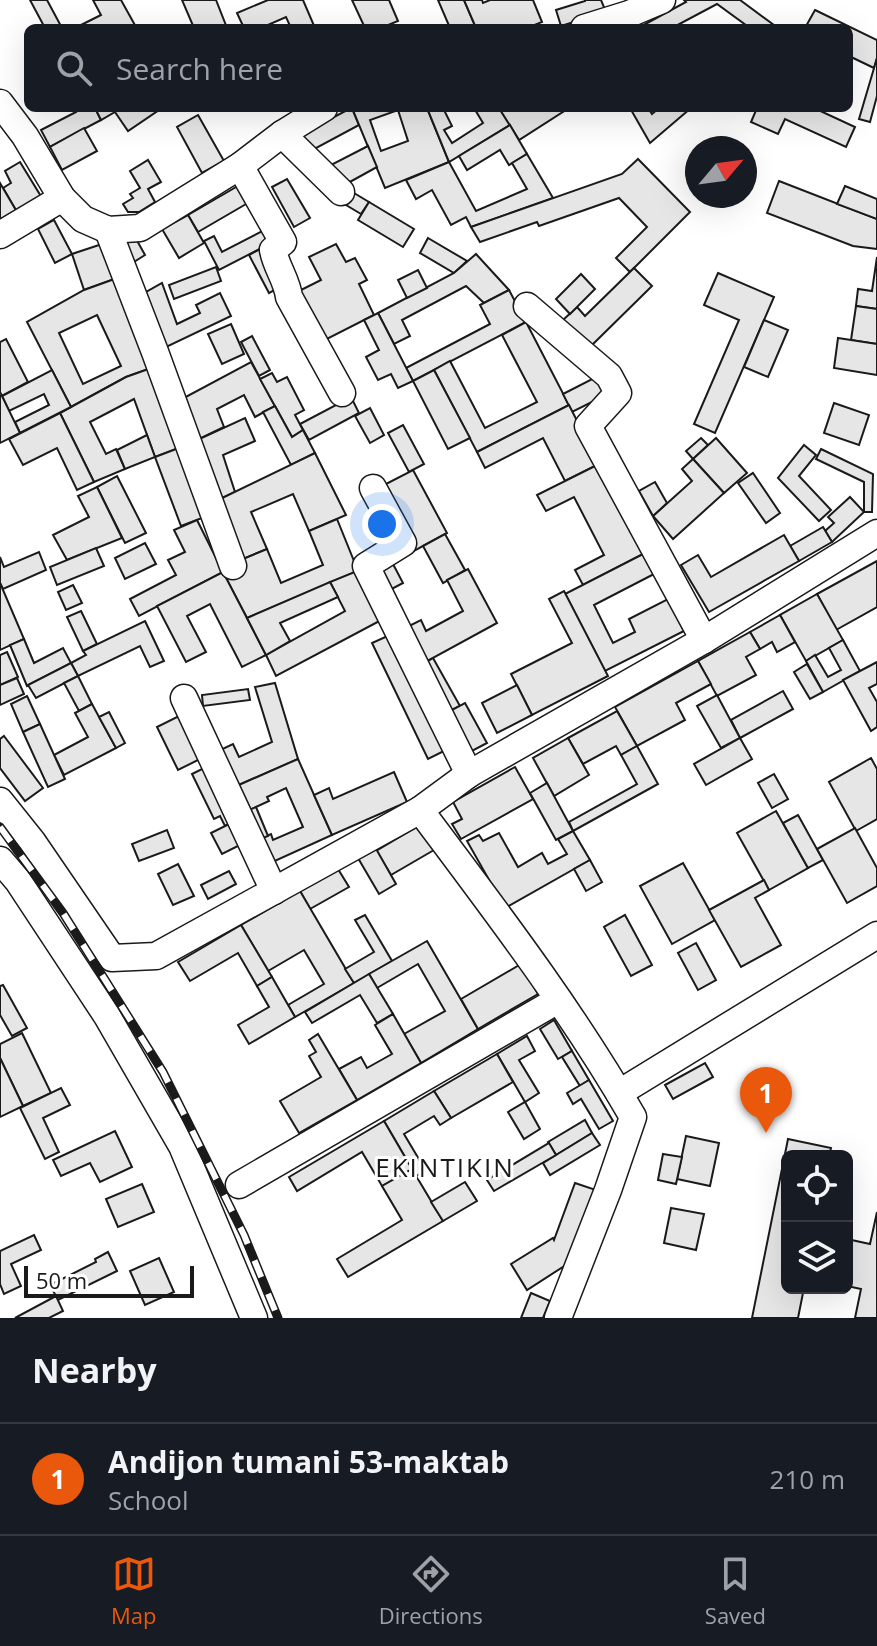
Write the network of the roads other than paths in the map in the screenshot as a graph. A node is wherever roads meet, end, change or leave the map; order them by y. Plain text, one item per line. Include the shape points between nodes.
1 (662, 0) edge
2 (597, 24) edge
3 (0, 103) edge
4 (315, 112) edge
5 (282, 134) junction
6 (240, 166) junction
7 (341, 192) dead end
8 (62, 198) junction
9 (108, 230) junction
10 (0, 235) edge
11 (527, 306) dead end
12 (342, 393) dead end
13 (373, 488) dead end
14 (877, 533) edge
15 (233, 566) dead end
16 (704, 640) junction
17 (184, 698) dead end
18 (469, 774) junction
19 (0, 801) edge
20 (420, 810) junction
21 (0, 860) edge
22 (274, 891) junction
23 (877, 935) edge
24 (558, 1000) junction
25 (619, 1093) junction
26 (239, 1185) dead end
27 (254, 1318) edge
28 (558, 1318) edge

1 - 2 street
3 - 8 street
4 - 5 street
5 - 6 street
5 - 7 street
6 - 9 street via 140,228
6 - 12 street via 283,242 273,250 289,297
8 - 9 street via 83,219
8 - 10 street
9 - 15 street
11 - 16 street via 609,376 618,393 588,426
13 - 18 street via 403,543 366,566
14 - 16 street
16 - 18 street
17 - 22 street
18 - 20 street
19 - 22 street via 112,958 156,956
20 - 22 street
20 - 24 street
21 - 27 street via 107,1016 182,1146
23 - 25 street
24 - 25 street
24 - 26 street
25 - 28 street via 633,1117

